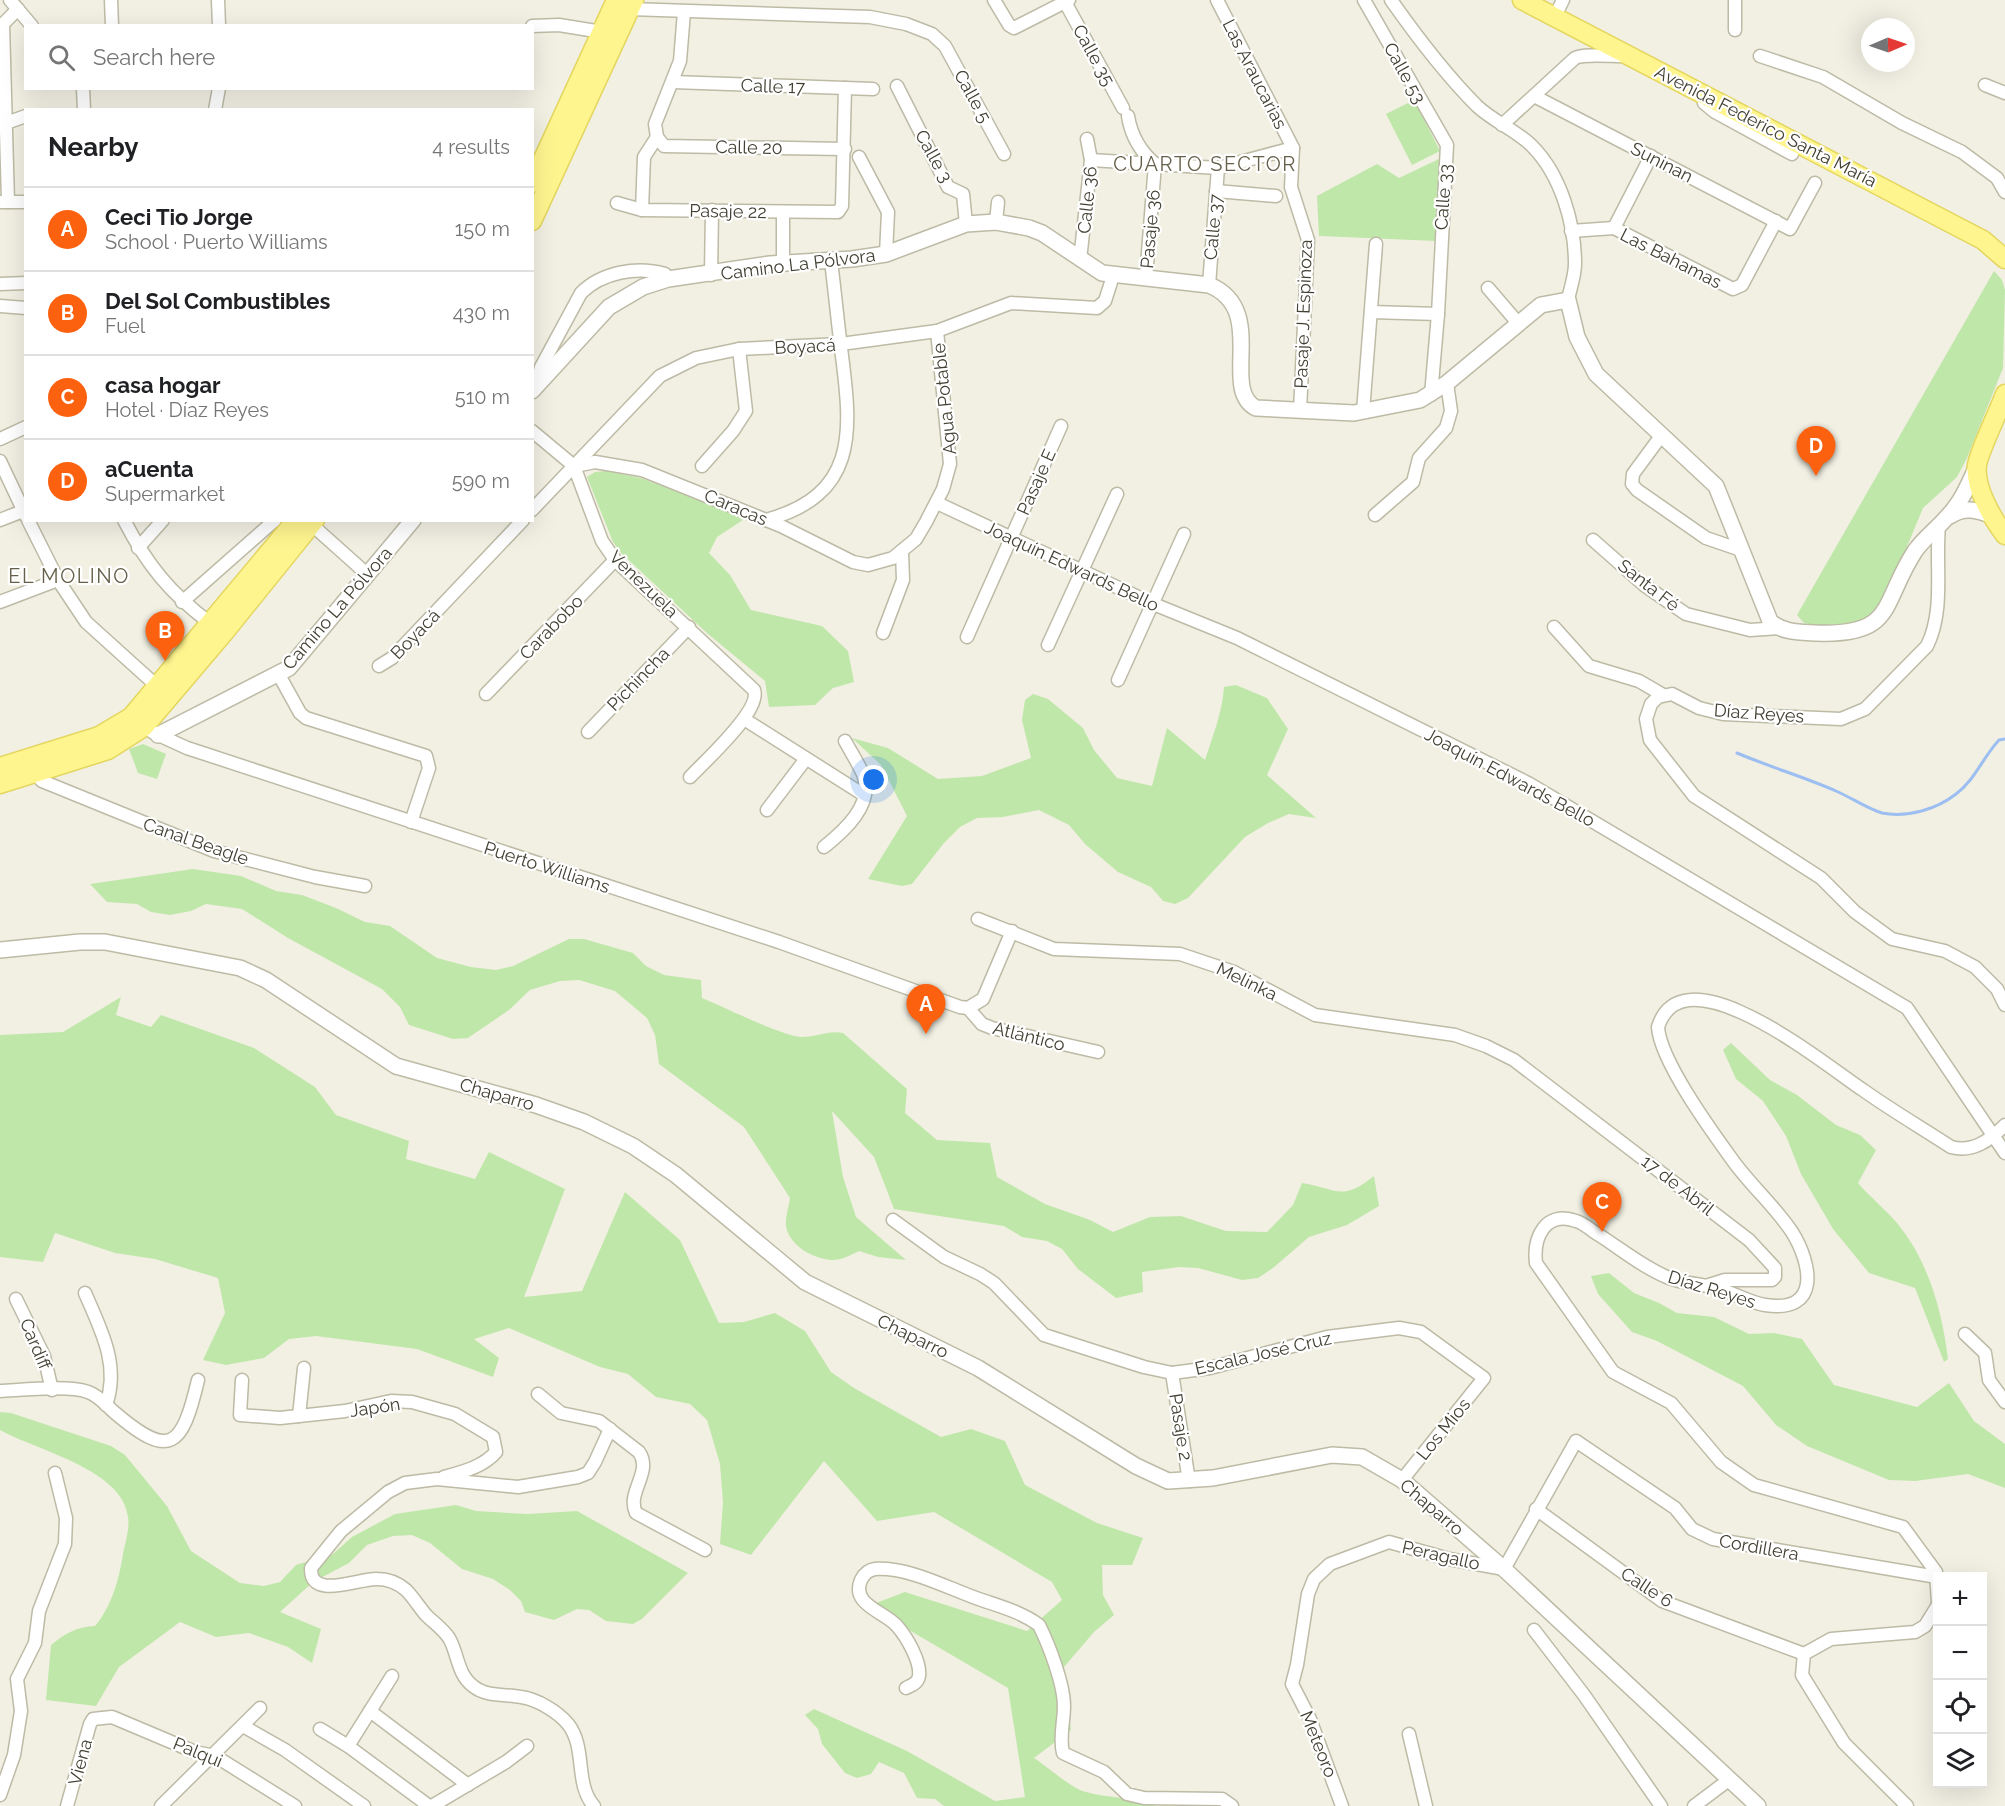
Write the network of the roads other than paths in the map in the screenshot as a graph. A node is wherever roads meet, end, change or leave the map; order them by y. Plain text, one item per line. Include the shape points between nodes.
1 (111, 0) edge
2 (218, 0) edge
3 (994, 0) edge
4 (1217, 0) edge
5 (1364, 0) edge
6 (1391, 0) edge
7 (1522, 0) edge
8 (1735, 0) edge
9 (1067, 1) edge
10 (624, 2) edge
11 (14, 4) edge
12 (1559, 8) edge
13 (684, 12) junction
14 (30, 24) edge
15 (112, 24) edge
16 (219, 24) edge
17 (534, 26) edge
18 (1736, 30) dead end
19 (602, 32) junction
20 (1630, 56) junction
21 (1760, 56) dead end
22 (674, 82) junction
23 (1985, 85) dead end
24 (897, 86) dead end
25 (845, 88) junction
26 (873, 89) dead end
27 (83, 90) edge
28 (219, 90) edge
29 (2005, 93) edge
30 (1706, 95) junction
31 (1534, 96) junction
32 (84, 108) edge
33 (215, 108) edge
34 (1126, 112) joint
35 (24, 117) edge
36 (1502, 125) junction
37 (4, 126) edge
38 (657, 138) junction
39 (1087, 139) dead end
40 (1447, 145) joint
41 (845, 148) junction
42 (1293, 148) junction
43 (1004, 154) dead end
44 (1792, 154) dead end
45 (1651, 156) junction
46 (859, 157) dead end
47 (1091, 160) junction
48 (1155, 164) junction
49 (1218, 168) junction
50 (534, 179) edge
51 (1815, 183) dead end
52 (1216, 191) junction
53 (2005, 192) edge
54 (1276, 196) dead end
55 (24, 201) edge
56 (4, 202) edge
57 (998, 202) dead end
58 (617, 203) dead end
59 (642, 210) junction
60 (712, 210) junction
61 (783, 212) junction
62 (534, 216) edge
63 (1776, 221) junction
64 (996, 222) junction
65 (966, 224) junction
66 (1614, 228) junction
67 (1571, 231) junction
68 (1376, 244) dead end
69 (886, 254) junction
70 (1080, 260) junction
71 (2005, 260) edge
72 (831, 261) junction
73 (783, 263) junction
74 (711, 275) junction
75 (1113, 276) junction
76 (1146, 278) junction
77 (668, 279) junction
78 (0, 284) edge
79 (24, 284) edge
80 (1209, 285) junction
81 (1488, 288) dead end
82 (1568, 300) junction
83 (0, 306) edge
84 (24, 308) edge
85 (1371, 312) junction
86 (1438, 314) junction
87 (1518, 323) junction
88 (937, 331) junction
89 (841, 344) junction
90 (739, 349) junction
91 (1447, 383) junction
92 (534, 389) edge
93 (2005, 394) edge
94 (1431, 395) junction
95 (1300, 411) junction
96 (1364, 412) junction
97 (1999, 421) edge
98 (1061, 426) dead end
99 (24, 428) edge
100 (534, 433) edge
101 (1661, 436) junction
102 (0, 439) edge
103 (0, 461) edge
104 (574, 466) junction
105 (702, 466) dead end
106 (1977, 466) junction
107 (1117, 494) dead end
108 (937, 503) junction
109 (534, 508) edge
110 (24, 514) edge
111 (1376, 515) dead end
112 (24, 516) edge
113 (1993, 516) junction
114 (0, 520) edge
115 (766, 520) junction
116 (28, 522) edge
117 (125, 522) edge
118 (161, 522) edge
119 (273, 522) edge
120 (307, 522) edge
121 (411, 522) edge
122 (521, 522) edge
123 (1943, 522) junction
124 (1184, 534) dead end
125 (2005, 535) edge
126 (1011, 538) junction
127 (1593, 540) dead end
128 (138, 548) junction
129 (1741, 550) junction
130 (898, 555) junction
131 (615, 560) junction
132 (1081, 570) junction
133 (368, 575) junction
134 (58, 580) junction
135 (0, 602) edge
136 (182, 602) junction
137 (1151, 603) junction
138 (210, 623) junction
139 (689, 627) junction
140 (1554, 627) dead end
141 (1780, 628) junction
142 (883, 633) dead end
143 (967, 637) dead end
144 (1048, 645) dead end
145 (379, 666) dead end
146 (279, 675) junction
147 (1118, 681) dead end
148 (158, 687) junction
149 (486, 694) dead end
150 (1663, 694) junction
151 (744, 719) junction
152 (144, 726) junction
153 (588, 732) dead end
154 (845, 741) dead end
155 (805, 760) junction
156 (0, 767) edge
157 (35, 773) junction
158 (690, 777) dead end
159 (0, 784) edge
160 (864, 795) junction
161 (766, 810) dead end
162 (411, 822) junction
163 (824, 847) dead end
164 (365, 886) dead end
165 (978, 919) dead end
166 (1012, 931) junction
167 (0, 950) edge
168 (2005, 1005) edge
169 (968, 1008) junction
170 (1098, 1052) dead end
171 (1514, 1060) joint
172 (2005, 1125) edge
173 (1992, 1137) junction
174 (2005, 1153) edge
175 (893, 1220) dead end
176 (1709, 1285) junction
177 (85, 1293) dead end
178 (16, 1299) dead end
179 (1965, 1334) dead end
180 (304, 1368) dead end
181 (1173, 1373) junction
182 (1484, 1378) joint
183 (198, 1380) dead end
184 (242, 1380) dead end
185 (52, 1390) junction
186 (0, 1391) edge
187 (538, 1394) dead end
188 (2005, 1402) edge
189 (106, 1406) junction
190 (299, 1416) junction
191 (610, 1429) junction
192 (1576, 1441) joint
193 (55, 1473) dead end
194 (437, 1479) junction
195 (1402, 1480) junction
196 (1189, 1481) junction
197 (1536, 1509) junction
198 (705, 1550) dead end
199 (1504, 1569) junction
200 (1936, 1572) edge
201 (1933, 1576) edge
202 (1933, 1612) edge
203 (1534, 1630) dead end
204 (1804, 1654) junction
205 (392, 1676) dead end
206 (1292, 1684) joint
207 (906, 1688) dead end
208 (260, 1708) dead end
209 (370, 1711) junction
210 (93, 1719) joint
211 (243, 1726) junction
212 (320, 1729) dead end
213 (1409, 1734) dead end
214 (348, 1746) junction
215 (527, 1746) dead end
216 (215, 1756) junction
217 (1730, 1779) junction
218 (468, 1785) junction
219 (1890, 1789) junction
220 (0, 1795) edge
221 (435, 1805) edge
222 (67, 1806) edge
223 (161, 1806) edge
224 (295, 1806) edge
225 (364, 1806) edge
226 (594, 1806) edge
227 (1232, 1806) edge
228 (1342, 1806) edge
229 (1426, 1806) edge
230 (1661, 1806) edge
231 (1694, 1806) edge
232 (1758, 1806) edge
233 (1893, 1806) edge
234 (1907, 1806) edge

1 - 15 street
2 - 16 street
3 - 9 street via 1014,28
4 - 42 street, Las Araucarias
5 - 40 street, Calle 53
6 - 36 street via 1460,88
7 - 12 main road, Avenida Federico Santa María
8 - 18 street
9 - 34 street, Calle 35
10 - 13 street
10 - 19 main road
10 - 62 main road
11 - 14 street
11 - 37 street via 3,24
12 - 20 main road, Avenida Federico Santa María
13 - 22 street
13 - 43 street, Calle 5 via 870,16 906,24 945,46
17 - 19 street via 559,25
19 - 50 main road
20 - 30 main road, Avenida Federico Santa María
20 - 31 street via 1582,54 1558,71
21 - 53 street via 1822,77 1962,152 1997,178
22 - 25 street, Calle 17
22 - 38 street via 655,124
23 - 29 street
24 - 65 street, Calle 3 via 948,187 963,194
25 - 26 street, Calle 17
25 - 41 street
27 - 32 street
28 - 33 street
30 - 44 street via 1704,103 1715,112
30 - 71 main road, Avenida Federico Santa María via 1983,240
31 - 36 street
31 - 45 street, Suninan
34 - 48 street, Pasaje 36 via 1144,154
35 - 37 street
36 - 67 street via 1532,146 1548,167 1564,199
37 - 56 street
38 - 41 street, Calle 20 via 664,146
38 - 59 street via 644,157
39 - 47 street, Calle 36
40 - 86 street, Calle 33
41 - 61 street, Pasaje 22 via 840,211
42 - 49 street
42 - 95 street, Pasaje J. Espinoza via 1292,187 1308,240
45 - 63 street, Suninan
45 - 66 street
46 - 69 street via 888,212
47 - 48 street
47 - 70 street, Calle 36
48 - 49 street
48 - 76 street, Pasaje 36
49 - 52 street, Calle 37
51 - 63 street, Suninan via 1790,229
52 - 54 street
52 - 80 street, Calle 37
55 - 56 street
57 - 64 street
58 - 59 street, Pasaje 22
59 - 60 street, Pasaje 22
60 - 61 street, Pasaje 22
60 - 74 street
61 - 73 street
63 - 66 street, Las Bahamas via 1742,285 1733,289
64 - 65 street, Camino La Pólvora
64 - 70 street, Camino La Pólvora via 1042,233
65 - 69 street, Camino La Pólvora
66 - 67 street, Las Bahamas
67 - 82 street via 1575,266
68 - 85 street
69 - 72 street, Camino La Pólvora
70 - 75 street, Camino La Pólvora via 1093,270
72 - 73 street, Camino La Pólvora
72 - 89 street
73 - 74 street, Camino La Pólvora
74 - 77 street, Camino La Pólvora
75 - 76 street, Camino La Pólvora
75 - 88 street, Boyacá via 1105,301 1097,308 1011,303
76 - 80 street, Camino La Pólvora
77 - 92 street, Camino La Pólvora via 634,291 609,307
77 - 92 street, Camino La Pólvora via 657,272 630,271 589,285 541,367
78 - 79 street
80 - 95 street via 1225,294 1237,313 1242,390 1249,405
81 - 87 street
82 - 87 street via 1541,304
82 - 101 street via 1577,338 1596,374
83 - 84 street
85 - 86 street
85 - 96 street
86 - 94 street, Calle 33
87 - 91 street
88 - 89 street, Boyacá
88 - 108 street, Agua Potable via 950,451 947,477
89 - 90 street, Boyacá
89 - 115 street via 850,412 849,435 840,465 798,509
90 - 104 street, Boyacá via 696,358 660,376
90 - 105 street via 746,411
91 - 94 street
91 - 111 street via 1451,411 1446,428 1419,458 1413,482
93 - 97 main road
94 - 96 street
95 - 96 street
97 - 106 main road
98 - 126 street, Pasaje E
99 - 102 street
100 - 104 street, Venezuela
101 - 129 street via 1716,486
101 - 129 street via 1633,474 1632,484 1706,538
103 - 110 street
104 - 109 street, Boyacá
104 - 115 street, Caracas via 595,462 642,470
104 - 131 street, Venezuela via 602,541
106 - 113 main road via 1981,489
106 - 123 street
107 - 132 street
108 - 126 street, Joaquín Edwards Bello
108 - 130 street, Agua Potable via 916,539
112 - 114 street
113 - 123 street via 1959,510
113 - 125 main road
115 - 130 street, Caracas via 853,562 868,564
116 - 134 street
117 - 128 street
118 - 128 street
119 - 136 street
120 - 133 street
120 - 138 main road
120 - 152 main road via 223,634
121 - 133 street, Camino La Pólvora
122 - 145 street, Boyacá via 392,658
123 - 141 street via 1916,549 1889,605 1870,626 1828,633
123 - 150 street, Díaz Reyes via 1933,634 1927,646 1865,709 1841,719 1723,714
124 - 137 street
126 - 132 street, Joaquín Edwards Bello
126 - 143 street, Pasaje E
127 - 141 street, Santa Fé via 1644,585 1686,614 1750,630
128 - 136 street
129 - 141 street via 1770,621
130 - 142 street via 903,579
131 - 139 street, Venezuela
131 - 149 street, Carabobo
132 - 137 street, Joaquín Edwards Bello
132 - 144 street
133 - 146 street, Camino La Pólvora via 303,654
134 - 135 street
134 - 148 street via 95,632
136 - 138 street
137 - 147 street
137 - 173 street, Joaquín Edwards Bello via 1237,638 1528,783 1907,1008
138 - 148 main road
139 - 151 street, Venezuela via 756,695
139 - 153 street, Pichincha
140 - 150 street, Díaz Reyes via 1589,666 1640,681
146 - 152 street, Camino La Pólvora
146 - 162 street via 306,718 426,756 429,768
148 - 152 main road
150 - 168 street via 1651,704 1646,730 1671,770 1694,796 1821,878 1855,912 1892,939 1951,953 1975,967 1997,989
151 - 155 street
151 - 158 street
152 - 156 main road
152 - 157 main road via 108,750
152 - 162 street, Puerto Williams via 187,748
154 - 160 street via 863,774
155 - 160 street
155 - 161 street
157 - 159 main road
157 - 164 street, Canal Beagle via 45,782 214,851
160 - 163 street via 849,827
162 - 169 street, Puerto Williams
165 - 166 street, Melinka
166 - 169 street via 983,999
166 - 171 street, Melinka via 1054,949 1180,954 1234,972 1315,1015 1455,1035
167 - 196 street, Chaparro via 105,942 204,960 255,974 396,1066 536,1105 609,1133 676,1175 805,1282 978,1368 1156,1476 1168,1481
169 - 170 street, Atlántico via 992,1028
171 - 176 street, 17 de Abril via 1749,1240 1776,1268 1772,1280 1725,1280
172 - 173 street, Díaz Reyes
173 - 174 street, Joaquín Edwards Bello
173 - 176 street, Díaz Reyes via 1969,1149 1951,1147 1754,1017 1707,1002 1674,1004 1658,1027 1666,1054 1731,1159 1792,1232 1809,1276 1804,1295 1785,1305 1765,1305
175 - 181 street, Escala José Cruz via 944,1257 994,1283 1044,1335
176 - 200 street, Díaz Reyes via 1669,1278 1576,1221 1555,1220 1536,1238 1536,1263 1613,1372 1671,1403 1721,1462 1754,1485 1903,1527
177 - 189 street via 110,1359 113,1380
178 - 185 street, Cardiff via 44,1356
179 - 188 street via 1985,1353 1989,1380
180 - 190 street
181 - 182 street, Escala José Cruz via 1220,1366 1327,1337 1399,1328 1421,1332
181 - 196 street, Pasaje 2
182 - 195 street, Los Mios
183 - 189 street via 184,1427 172,1439 157,1441 141,1434
184 - 190 street, Japón via 240,1415
185 - 186 street
185 - 189 street via 88,1392
187 - 191 street via 561,1413 599,1420
190 - 194 street, Japón via 392,1401 412,1402 455,1414 493,1437 496,1452 491,1457 470,1470
191 - 194 street via 588,1473 578,1477 518,1487
191 - 198 street via 644,1458 632,1505 636,1513
192 - 197 street, Peragallo
192 - 201 street, Cordillera via 1675,1508 1701,1535
193 - 220 street via 66,1518 65,1544 39,1611 35,1643 17,1679 21,1711 14,1755
194 - 226 street via 405,1483 388,1492 321,1552 310,1568 313,1580 334,1586 375,1579 404,1588 447,1635 458,1666 473,1686 532,1700 568,1724 580,1751 584,1784
195 - 196 street, Chaparro via 1362,1457 1332,1455
195 - 199 street, Chaparro
197 - 199 street, Peragallo
197 - 204 street, Calle 6 via 1662,1601
199 - 206 street, Peragallo via 1389,1542 1330,1564 1314,1579 1308,1593
199 - 217 street, Chaparro
202 - 204 street, Díaz Reyes via 1925,1626 1915,1632 1831,1639
203 - 230 street
204 - 219 street via 1802,1675 1844,1743
205 - 209 street
206 - 228 street, Meteoro via 1310,1719
207 - 227 street via 915,1684 918,1667 896,1624 863,1599 860,1584 871,1569 894,1570 930,1581 1011,1610 1039,1625 1061,1688 1063,1753 1073,1760 1104,1772 1127,1794 1155,1799 1222,1799
208 - 211 street
209 - 214 street
209 - 218 street
210 - 216 street, Palqui via 112,1718 195,1752
210 - 222 street, Viena
211 - 216 street
211 - 225 street via 285,1750
212 - 214 street
213 - 229 street
214 - 221 street
215 - 218 street
216 - 223 street
216 - 224 street, Palqui
217 - 231 street
217 - 232 street, Chaparro
218 - 221 street
219 - 233 street
219 - 234 street

